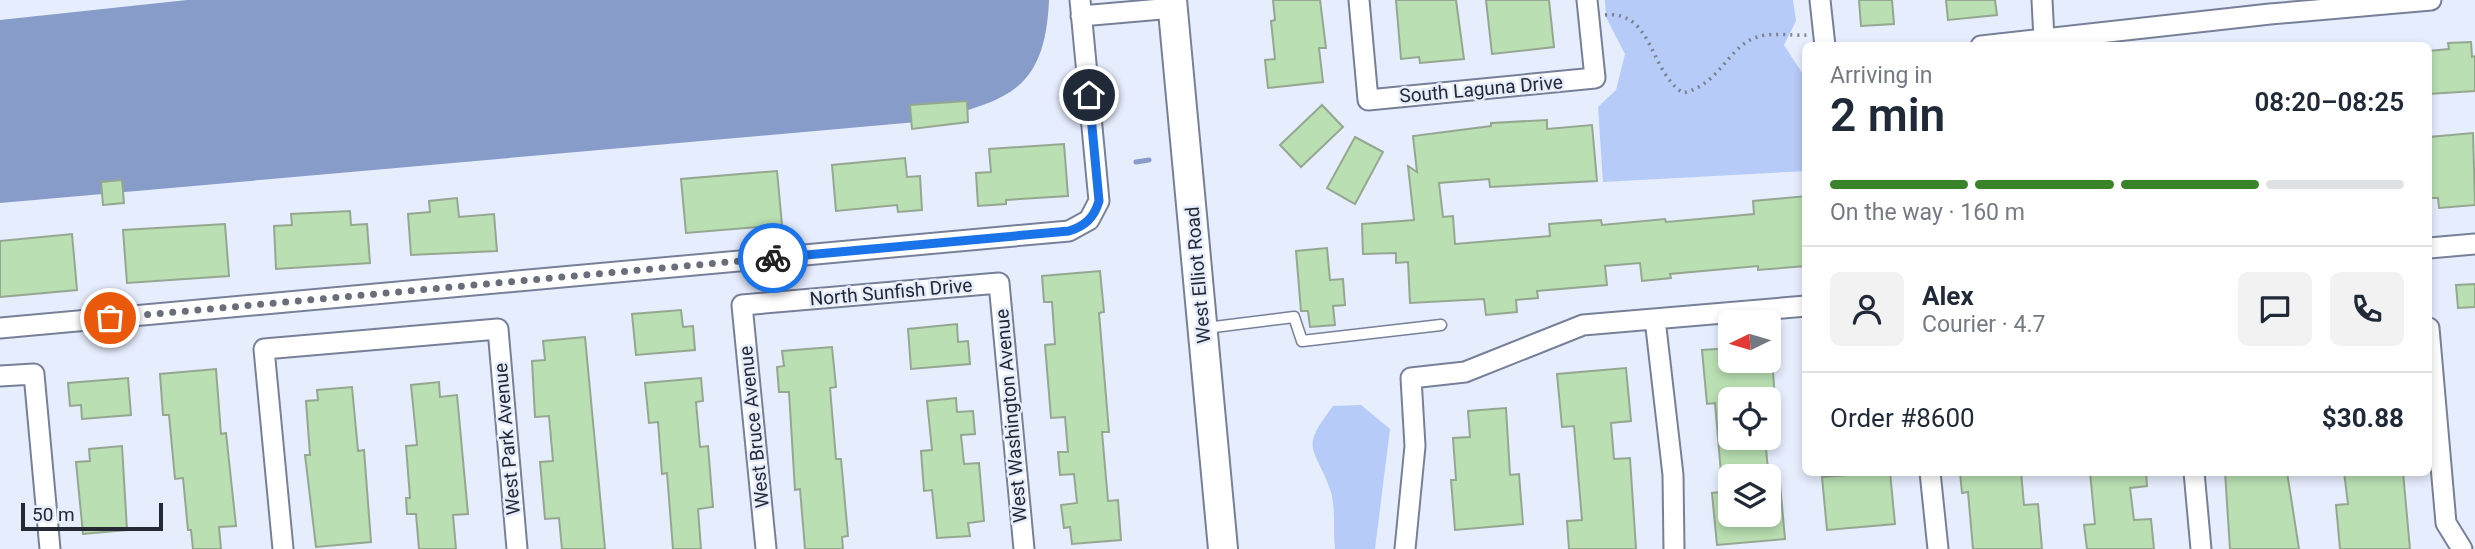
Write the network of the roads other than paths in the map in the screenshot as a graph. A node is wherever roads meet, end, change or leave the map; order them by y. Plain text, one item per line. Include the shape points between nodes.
1 (1359, 0) edge
2 (1820, 0) edge
3 (2042, 0) edge
4 (2431, 0) edge
5 (1172, 4) edge
6 (2269, 7) edge
7 (1081, 8) edge
8 (1588, 8) edge
9 (2044, 39) junction
10 (1824, 40) edge
11 (2017, 42) edge
12 (2475, 244) edge
13 (2432, 248) edge
14 (999, 283) joint
15 (742, 305) joint
16 (1802, 306) edge
17 (1655, 319) junction
18 (1441, 325) dead end
19 (0, 328) edge
20 (1202, 328) junction
21 (2432, 362) edge
22 (0, 376) edge
23 (1930, 476) edge
24 (2194, 476) edge
25 (50, 549) edge
26 (284, 549) edge
27 (517, 549) edge
28 (766, 549) edge
29 (1024, 549) edge
30 (1223, 549) edge
31 (1405, 549) edge
32 (1674, 549) edge
33 (1938, 549) edge
34 (2201, 549) edge
35 (2462, 549) edge

1 - 8 street, South Laguna Drive via 1368,100 1595,78
2 - 10 street
3 - 9 street
4 - 6 street
5 - 7 street
5 - 20 main road, West Elliot Road
6 - 9 street
7 - 19 street via 1099,201 1089,220 1069,231
9 - 11 street
12 - 13 street
14 - 15 street, North Sunfish Drive
14 - 29 street, West Washington Avenue
15 - 28 street, West Bruce Avenue
16 - 17 street
17 - 31 street via 1583,325 1465,372 1411,378 1415,446
17 - 32 street via 1673,475
18 - 20 lane via 1302,341 1294,317
20 - 30 main road, West Elliot Road
21 - 35 street via 2446,523
22 - 25 street via 34,374
23 - 33 street
24 - 34 street
26 - 27 street, West Park Avenue via 264,349 498,329

